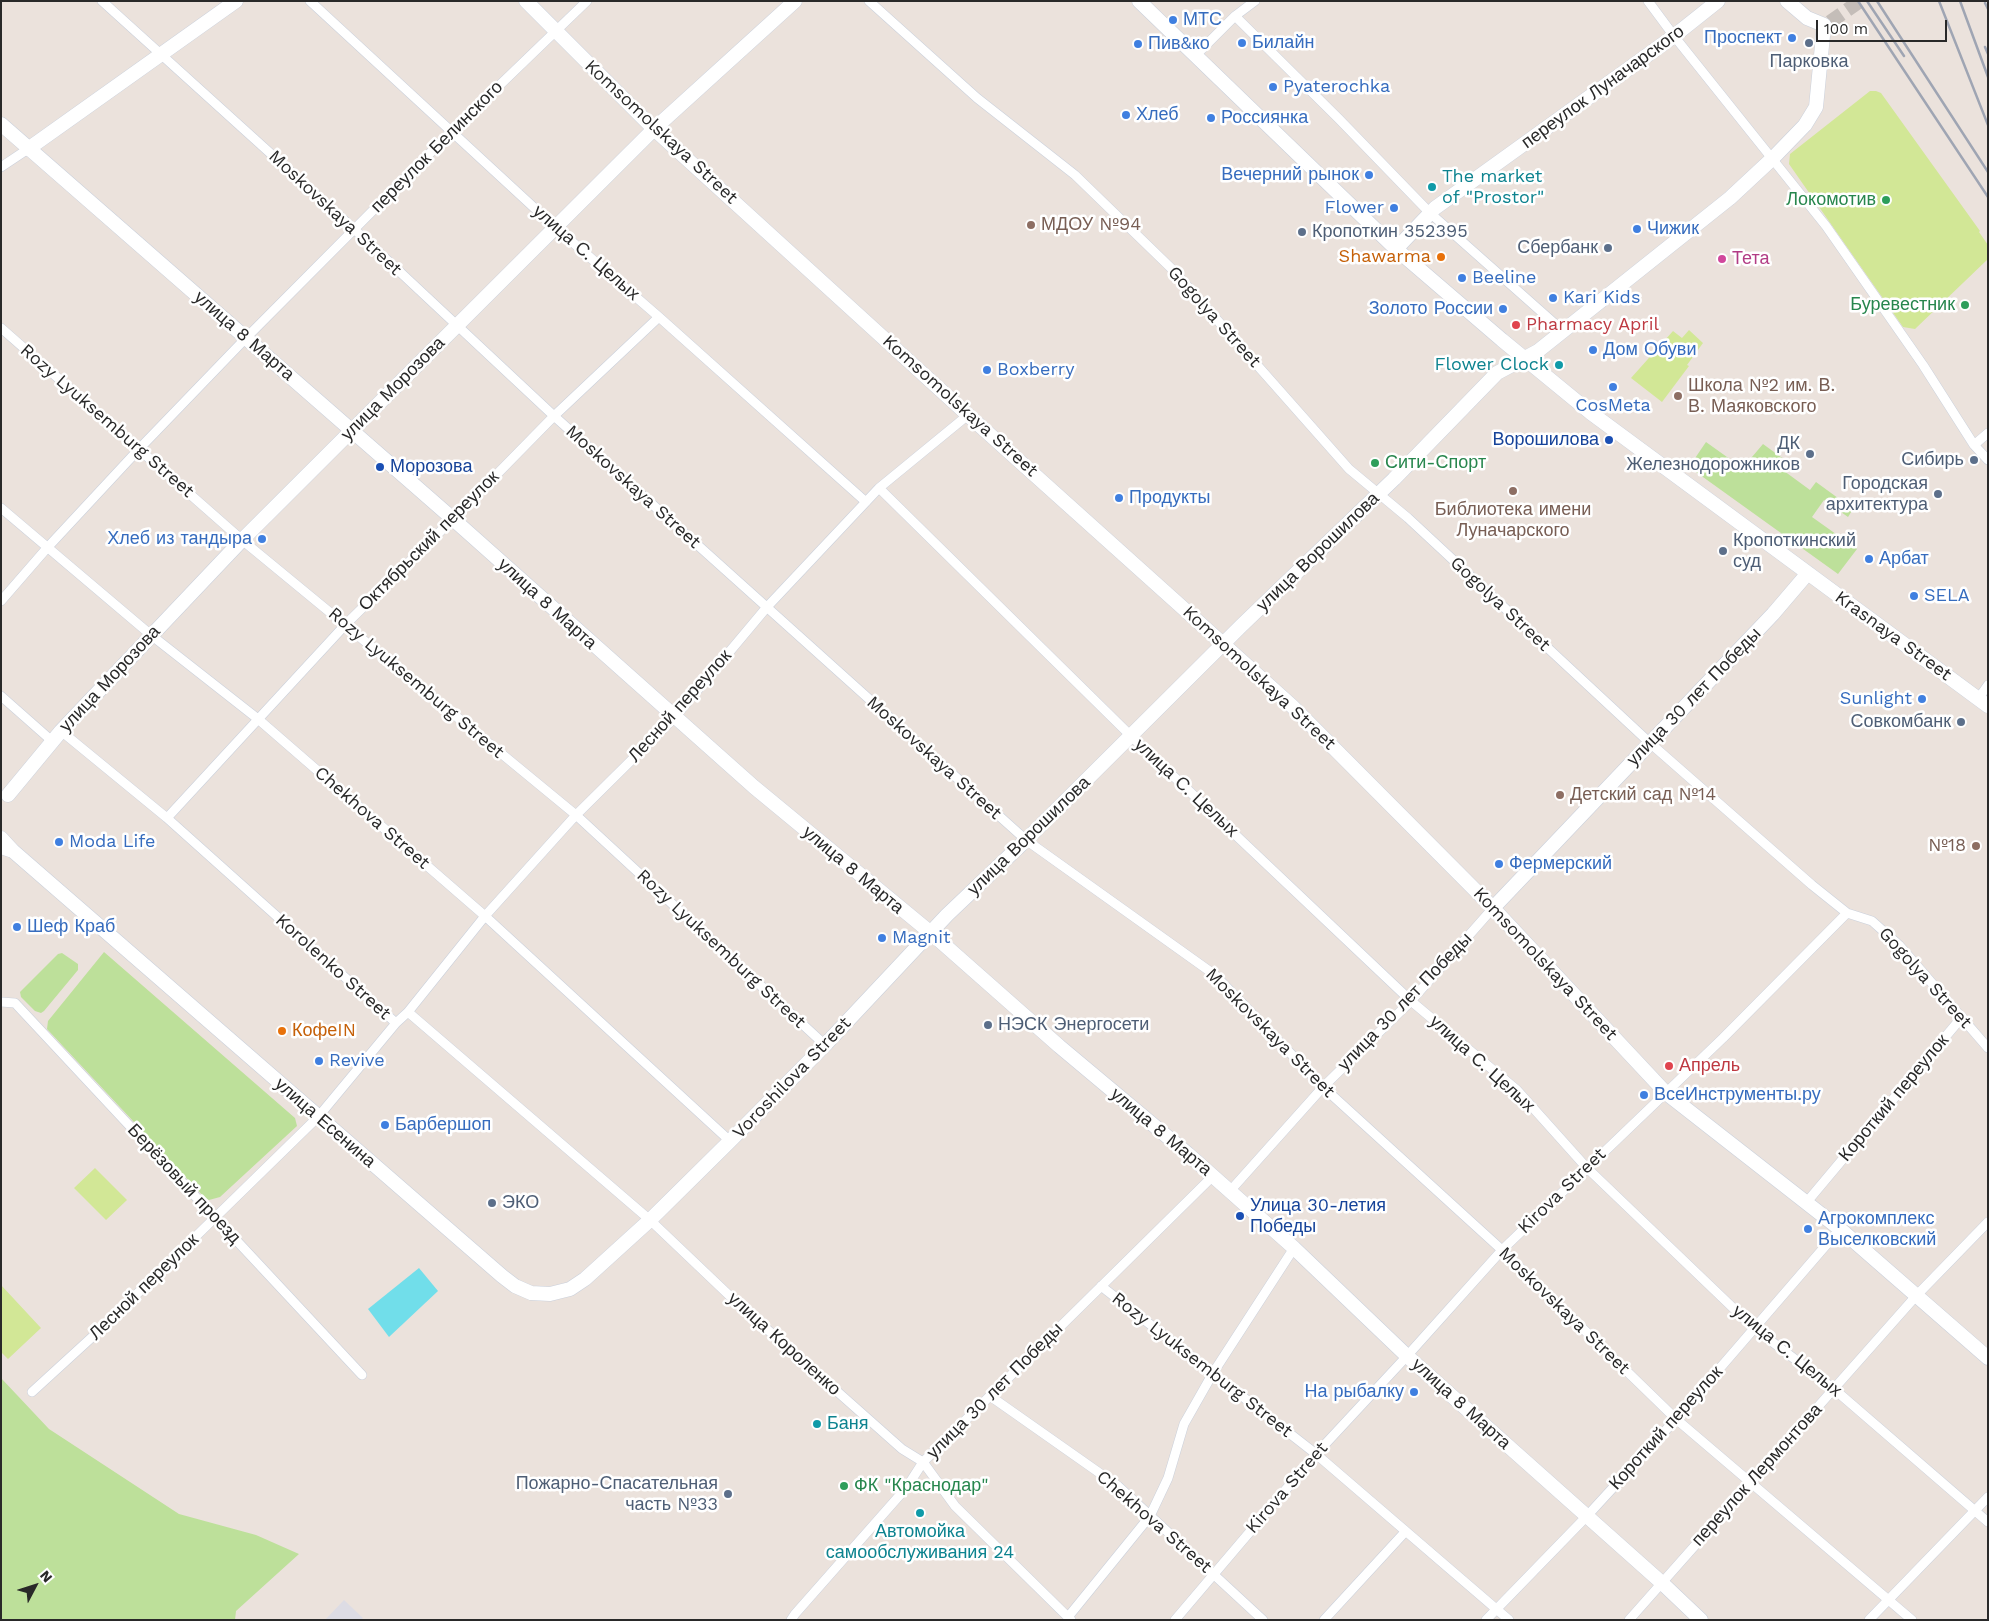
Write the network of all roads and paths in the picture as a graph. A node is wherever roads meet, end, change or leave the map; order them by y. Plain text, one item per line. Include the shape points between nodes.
1 (102, 1) edge
2 (236, 1) edge
3 (310, 1) edge
4 (526, 1) edge
5 (587, 1) edge
6 (795, 1) edge
7 (869, 1) edge
8 (1138, 1) edge
9 (1254, 1) edge
10 (1648, 1) edge
11 (1718, 1) edge
12 (1787, 1) edge
13 (1235, 16) junction
14 (556, 31) junction
15 (1674, 36) junction
16 (160, 54) junction
17 (1195, 56) junction
18 (1, 124) edge
19 (654, 129) junction
20 (451, 132) junction
21 (28, 149) junction
22 (1774, 158) junction
23 (1, 167) edge
24 (1430, 213) junction
25 (555, 227) junction
26 (354, 229) junction
27 (1396, 249) junction
28 (659, 317) junction
29 (456, 326) junction
30 (1, 328) edge
31 (1563, 331) junction
32 (246, 338) junction
33 (1524, 359) junction
34 (968, 414) junction
35 (554, 416) junction
36 (351, 431) junction
37 (1988, 433) edge
38 (1974, 446) junction
39 (139, 449) junction
40 (1988, 460) edge
41 (879, 488) junction
42 (1379, 493) junction
43 (866, 502) junction
44 (1, 508) edge
45 (453, 520) junction
46 (242, 540) junction
47 (47, 548) junction
48 (1808, 573) junction
49 (1, 601) edge
50 (767, 607) junction
51 (346, 624) junction
52 (151, 635) junction
53 (1222, 644) junction
54 (1988, 685) edge
55 (1, 696) edge
56 (1983, 702) edge
57 (258, 718) junction
58 (674, 718) junction
59 (57, 736) junction
60 (1130, 736) junction
61 (1650, 744) junction
62 (3, 799) edge
63 (576, 815) junction
64 (167, 818) junction
65 (1, 838) edge
66 (1026, 840) junction
67 (7, 849) edge
68 (1493, 908) junction
69 (1847, 913) junction
70 (485, 916) junction
71 (931, 933) junction
72 (1411, 1001) junction
73 (1, 1002) edge
74 (408, 1012) junction
75 (1962, 1017) junction
76 (396, 1023) junction
77 (825, 1045) junction
78 (1988, 1048) edge
79 (1323, 1087) junction
80 (1666, 1093) junction
81 (318, 1117) junction
82 (730, 1141) junction
83 (1586, 1167) junction
84 (1213, 1176) junction
85 (1230, 1191) junction
86 (1806, 1202) junction
87 (216, 1218) junction
88 (650, 1220) junction
89 (1988, 1222) edge
90 (1840, 1229) junction
91 (1294, 1248) junction
92 (1502, 1250) junction
93 (1101, 1286) junction
94 (1916, 1296) junction
95 (1754, 1328) junction
96 (1407, 1356) junction
97 (1988, 1358) edge
98 (1213, 1373) junction
99 (362, 1375) dead end
100 (1834, 1389) junction
101 (32, 1392) dead end
102 (990, 1396) junction
103 (1676, 1419) junction
104 (1316, 1454) junction
105 (923, 1462) junction
106 (1751, 1481) junction
107 (1988, 1497) edge
108 (1975, 1510) junction
109 (1150, 1516) junction
110 (1586, 1516) junction
111 (1988, 1522) edge
112 (1405, 1532) junction
113 (1213, 1575) junction
114 (1662, 1583) junction
115 (1890, 1600) junction
116 (1497, 1610) junction
117 (1069, 1618) edge
118 (791, 1620) edge
119 (1175, 1620) edge
120 (1263, 1620) edge
121 (1324, 1620) edge
122 (1486, 1620) edge
123 (1509, 1620) edge
124 (1629, 1620) edge
125 (1700, 1620) edge
126 (1869, 1620) edge
127 (1912, 1620) edge

1 - 16 street, Moskovskaya Street
2 - 16 main road
3 - 20 street, улица С. Целых
4 - 14 main road, Komsomolskaya Street
5 - 14 street, переулок Белинского
6 - 19 main road, улица Морозова
7 - 42 street, Gogolya Street via 977,98 1075,175 1173,270 1350,469
8 - 17 main road, Krasnaya Street
9 - 13 street
10 - 15 street
11 - 15 main road, переулок Луначарского
12 - 22 main road, улица Ворошилова via 1807,18 1827,23 1816,107 1805,125
13 - 17 street
13 - 24 street
14 - 19 main road, Komsomolskaya Street
14 - 20 street, переулок Белинского
15 - 22 street
15 - 24 main road, переулок Луначарского
16 - 21 main road
16 - 26 street, Moskovskaya Street
17 - 27 main road, Krasnaya Street
18 - 21 main road, улица 8 Марта
19 - 25 main road, улица Морозова
19 - 34 main road, Komsomolskaya Street
20 - 25 street, улица С. Целых
20 - 26 street, переулок Белинского
21 - 23 street
21 - 32 main road, улица 8 Марта
22 - 31 main road, улица Ворошилова via 1730,198
22 - 38 street via 1923,365
24 - 27 main road, переулок Луначарского
24 - 31 street
25 - 28 street, улица С. Целых
25 - 29 main road, улица Морозова
26 - 29 street, Moskovskaya Street
26 - 32 street, переулок Белинского
27 - 33 main road, Krasnaya Street
28 - 35 street, Октябрьский переулок
28 - 43 street, улица С. Целых
29 - 35 street, Moskovskaya Street
29 - 36 main road, улица Морозова
30 - 39 street, Rozy Lyuksemburg Street
31 - 33 main road, улица Ворошилова
32 - 36 main road, улица 8 Марта
32 - 39 street, переулок Белинского
33 - 42 main road, улица Ворошилова via 1498,373
33 - 48 main road, Krasnaya Street via 1591,413
34 - 41 street, Лесной переулок
34 - 53 main road, Komsomolskaya Street
35 - 45 street, Октябрьский переулок
35 - 50 street, Moskovskaya Street
36 - 45 main road, улица 8 Марта
36 - 46 main road, улица Морозова
37 - 38 street
38 - 40 street
39 - 46 street, Rozy Lyuksemburg Street
39 - 47 street, переулок Белинского
41 - 43 street, Лесной переулок
41 - 60 street, улица С. Целых
42 - 53 main road, улица Ворошилова
42 - 61 street, Gogolya Street
43 - 50 street, Лесной переулок
44 - 47 street, Chekhova Street
45 - 51 street, Октябрьский переулок
45 - 58 main road, улица 8 Марта
46 - 51 street, Rozy Lyuksemburg Street
46 - 52 main road, улица Морозова
47 - 49 street, переулок Белинского
47 - 52 street, Chekhova Street
48 - 56 main road, Krasnaya Street
48 - 61 main road, улица 30 лет Победы
50 - 58 street, Лесной переулок
50 - 66 street, Moskovskaya Street
51 - 57 street, Октябрьский переулок
51 - 63 street, Rozy Lyuksemburg Street
52 - 57 street, Chekhova Street
52 - 59 main road, улица Морозова
53 - 60 main road, улица Ворошилова
53 - 68 main road, Komsomolskaya Street via 1292,706
54 - 56 street
55 - 59 street, Korolenko Street
57 - 64 street, Октябрьский переулок
57 - 70 street, Chekhova Street
58 - 63 street, Лесной переулок
58 - 71 main road, улица 8 Марта
59 - 62 main road, улица Морозова
59 - 64 street, Korolenko Street
60 - 66 main road, улица Ворошилова
60 - 72 street, улица С. Целых
61 - 68 main road, улица 30 лет Победы
61 - 69 street, Gogolya Street
63 - 70 street, Лесной переулок
63 - 77 street, Rozy Lyuksemburg Street
64 - 76 street, Korolenko Street
65 - 67 main road, улица Есенина
66 - 71 main road, улица Ворошилова
66 - 79 street, Moskovskaya Street via 1215,975
67 - 81 main road, улица Есенина
68 - 72 street, улица 30 лет Победы
68 - 80 main road, Komsomolskaya Street
69 - 75 street, Gogolya Street via 1872,921 1899,945
69 - 80 street, Kirova Street
70 - 74 street, Лесной переулок
70 - 82 street, Chekhova Street
71 - 77 main road, Voroshilova Street
71 - 84 main road, улица 8 Марта
72 - 79 street, улица 30 лет Победы
72 - 83 street, улица С. Целых via 1517,1090
73 - 87 street, Берёзовый проезд via 15,1003
74 - 76 street, Korolenko Street
74 - 88 street, Korolenko Street
75 - 78 street, Gogolya Street
75 - 86 street, Короткий переулок
76 - 81 street, Лесной переулок
77 - 82 main road, Voroshilova Street
79 - 85 street, улица 30 лет Победы
79 - 92 street, Moskovskaya Street
80 - 83 street, Kirova Street
80 - 86 main road, Komsomolskaya Street
81 - 87 street, Лесной переулок
81 - 88 main road, улица Есенина via 502,1276 531,1293 550,1294 570,1289
82 - 88 main road, Voroshilova Street
83 - 92 street, Kirova Street
83 - 95 street, улица С. Целых
84 - 85 main road, улица 8 Марта
84 - 93 street, улица 30 лет Победы
85 - 91 main road, улица 8 Марта
86 - 90 main road, Komsomolskaya Street
87 - 99 street, Берёзовый проезд
87 - 101 street, Лесной переулок
88 - 105 street, улица Короленко via 895,1442
89 - 94 street, переулок Лермонтова
90 - 94 main road, Komsomolskaya Street
90 - 95 street, Короткий переулок
91 - 96 main road, улица 8 Марта
91 - 98 street
92 - 96 street, Kirova Street
92 - 103 street, Moskovskaya Street
93 - 98 street, Rozy Lyuksemburg Street
93 - 102 street, улица 30 лет Победы
94 - 97 main road, Komsomolskaya Street
94 - 100 street, переулок Лермонтова
95 - 100 street, улица С. Целых
95 - 103 street, Короткий переулок
96 - 104 street, Kirova Street
96 - 110 main road, улица 8 Марта
98 - 104 street, Rozy Lyuksemburg Street
98 - 109 street via 1184,1424 1168,1478
100 - 106 street, переулок Лермонтова
100 - 108 street, улица С. Целых
102 - 105 street, улица 30 лет Победы
102 - 109 street, Chekhova Street via 1118,1486
103 - 106 street, Moskovskaya Street
103 - 110 street, Короткий переулок
104 - 112 street, Rozy Lyuksemburg Street
104 - 113 street, Kirova Street
105 - 117 street via 955,1506
105 - 118 street, улица 30 лет Победы via 907,1487
106 - 114 street, переулок Лермонтова
106 - 115 street, Moskovskaya Street
107 - 108 street
108 - 111 street, улица С. Целых
108 - 115 street
109 - 113 street, Chekhova Street
109 - 117 street
110 - 114 main road, улица 8 Марта
110 - 116 street, Короткий переулок
112 - 116 street, Rozy Lyuksemburg Street
112 - 121 street
113 - 119 street, Kirova Street
113 - 120 street, Chekhova Street
114 - 124 street, переулок Лермонтова
114 - 125 main road, улица 8 Марта
115 - 126 street
115 - 127 street, Moskovskaya Street
116 - 122 street, Короткий переулок
116 - 123 street, Rozy Lyuksemburg Street

